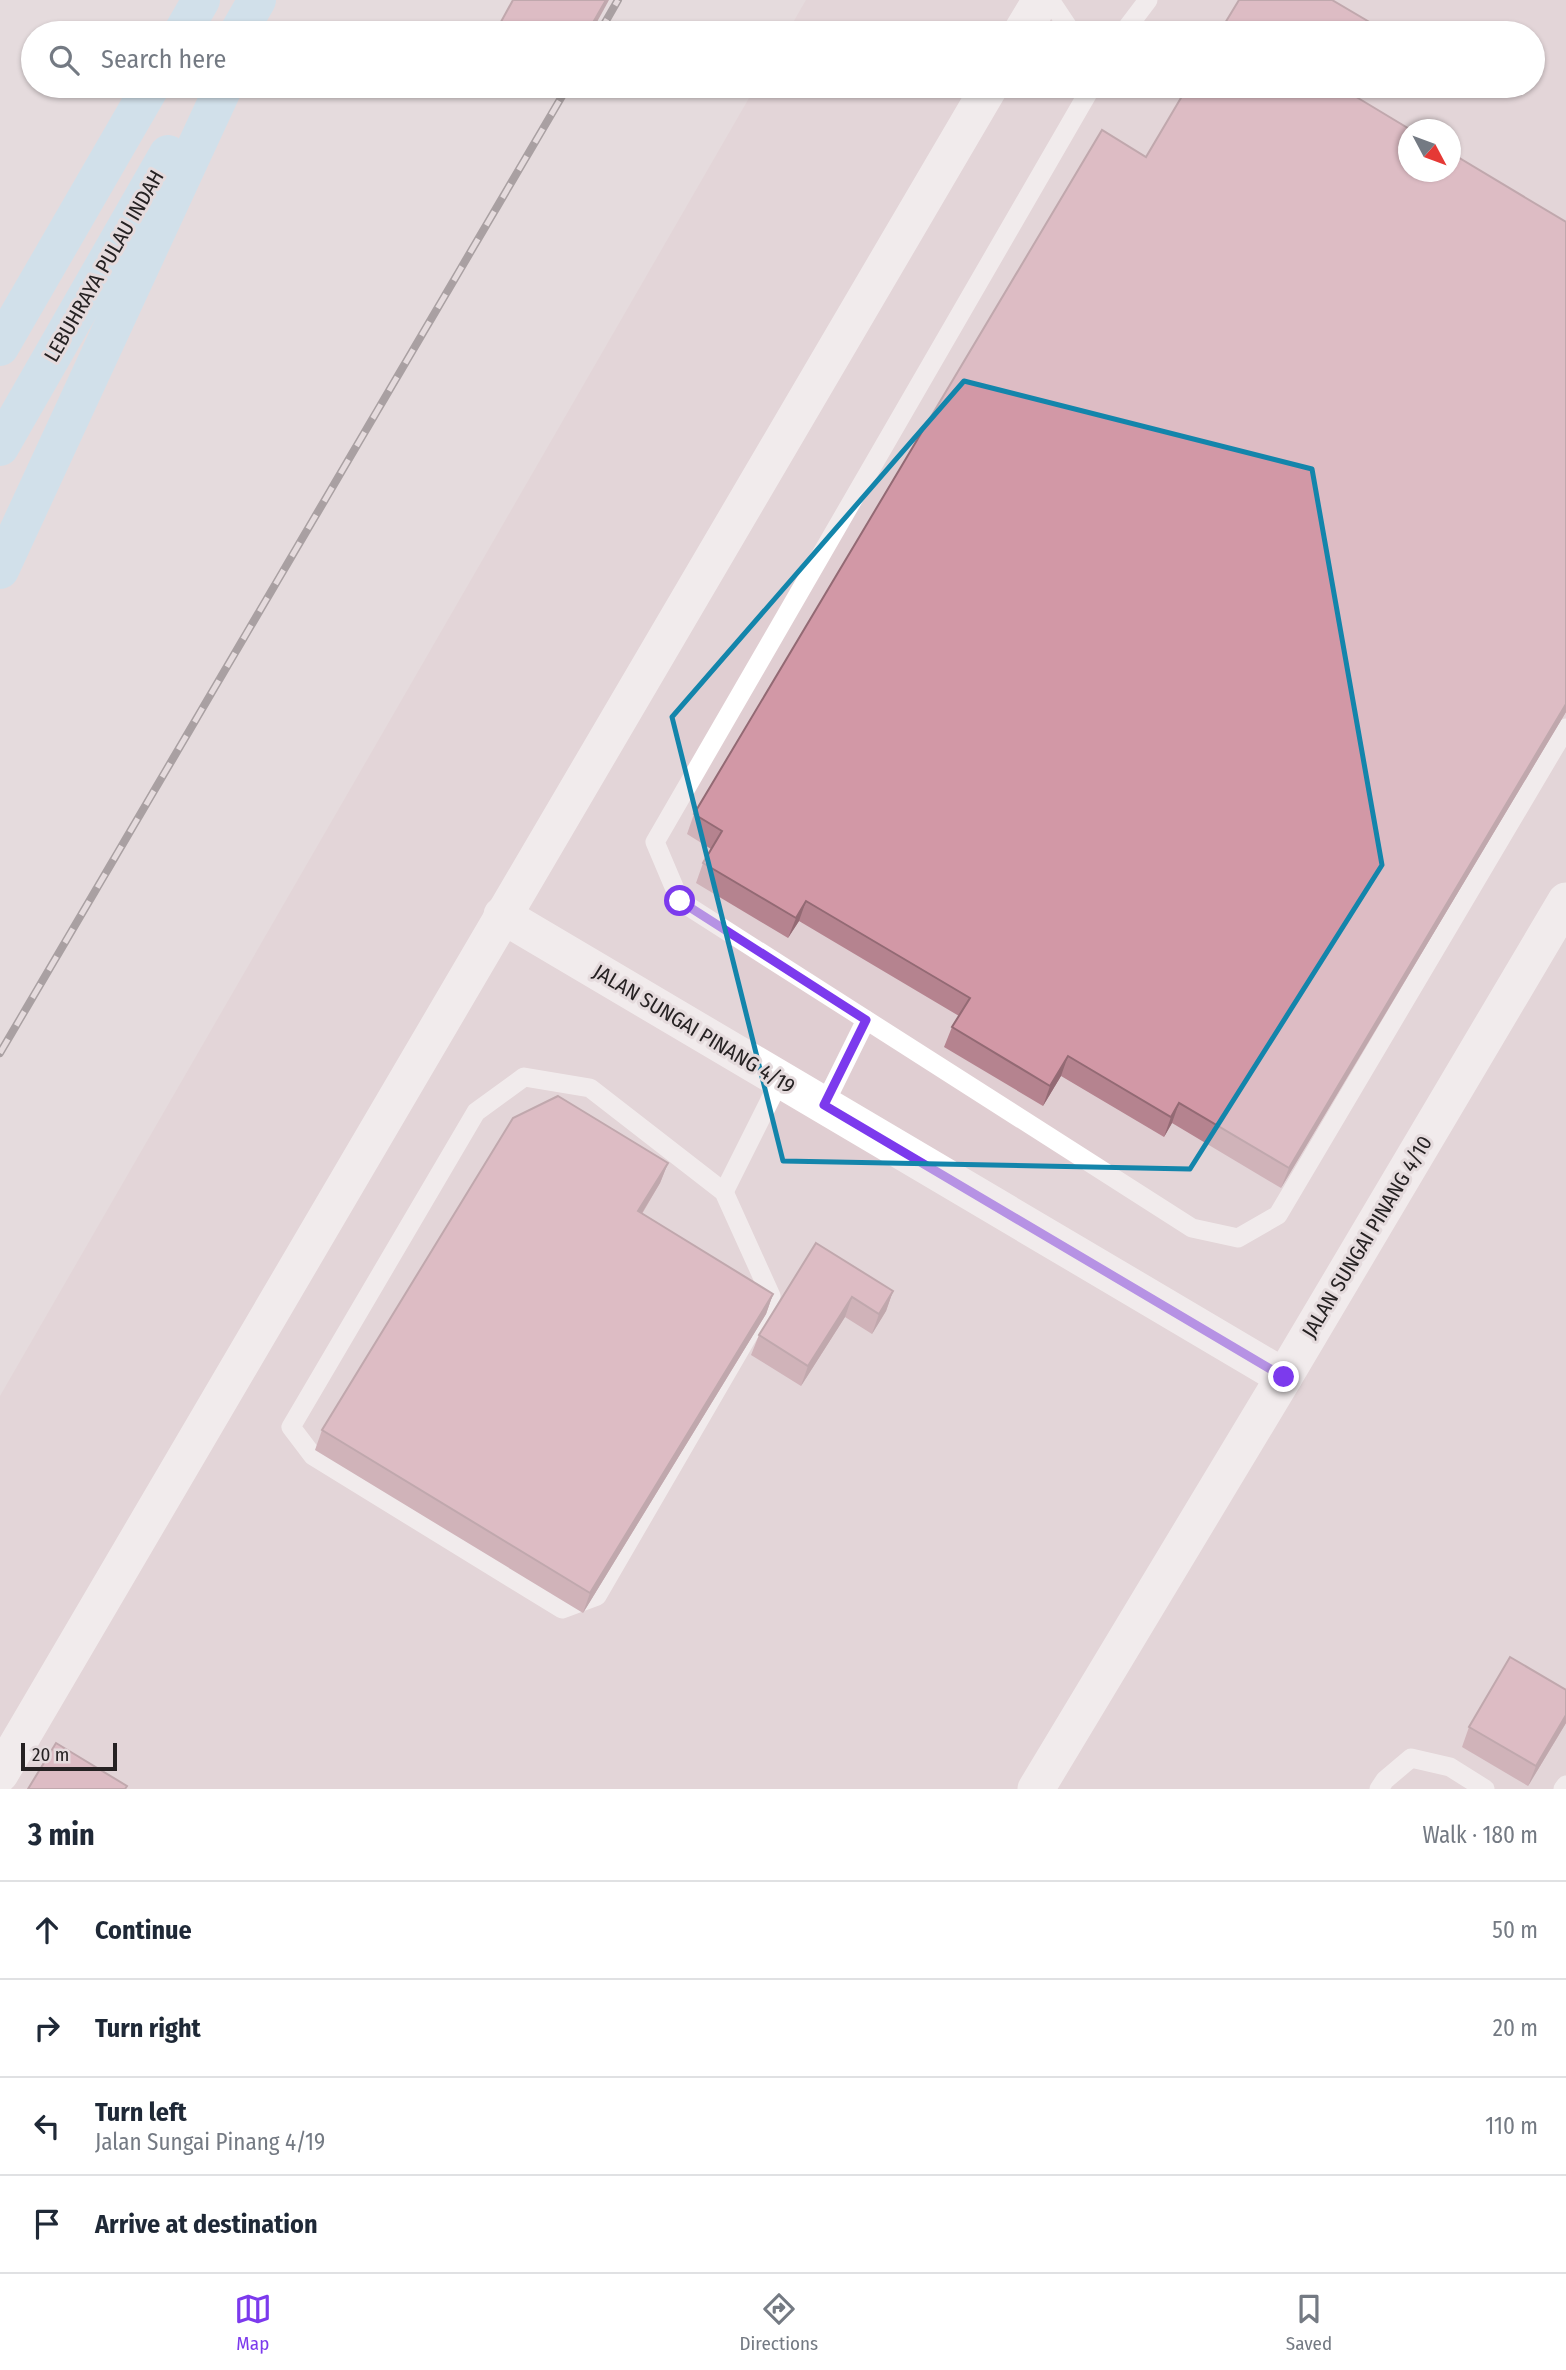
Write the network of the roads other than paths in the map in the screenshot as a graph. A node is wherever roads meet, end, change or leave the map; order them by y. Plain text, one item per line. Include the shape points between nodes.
1 (201, 0) edge
2 (257, 0) edge
3 (264, 0) edge
4 (1041, 0) edge
5 (1050, 0) edge
6 (1148, 0) edge
7 (189, 21) edge
8 (244, 21) edge
9 (254, 21) edge
10 (1028, 21) edge
11 (1064, 21) edge
12 (1132, 21) edge
13 (144, 98) edge
14 (200, 98) edge
15 (218, 98) edge
16 (983, 98) edge
17 (1085, 98) edge
18 (0, 347) edge
19 (0, 447) edge
20 (0, 570) edge
21 (1566, 728) edge
22 (1566, 901) edge
23 (502, 915) junction
24 (866, 1020) junction
25 (780, 1080) junction
26 (824, 1105) junction
27 (723, 1192) junction
28 (1284, 1377) junction
29 (0, 1774) edge
30 (1566, 1785) edge
31 (1036, 1789) edge
32 (1379, 1789) edge
33 (1485, 1789) edge
34 (1563, 1789) edge

1 - 7 main road
2 - 8 main road
3 - 9 main road
4 - 10 street
5 - 11 lane
6 - 12 lane
13 - 18 main road
14 - 19 main road, LEBUHRAYA PULAU INDAH
15 - 20 main road
16 - 23 street
17 - 24 lane via 655,842 680,901
21 - 24 lane via 1278,1215 1238,1238 1192,1228
22 - 28 street, JALAN SUNGAI PINANG 4/10
23 - 25 street, JALAN SUNGAI PINANG 4/19
23 - 29 street
24 - 26 lane
25 - 26 street, JALAN SUNGAI PINANG 4/19
25 - 27 lane
26 - 28 street, JALAN SUNGAI PINANG 4/19
27 - 27 lane via 771,1296 597,1596 562,1609 313,1456 290,1427 477,1112 524,1077 590,1087
28 - 31 street, JALAN SUNGAI PINANG 4/10
30 - 34 lane
32 - 33 lane via 1411,1758 1450,1767

